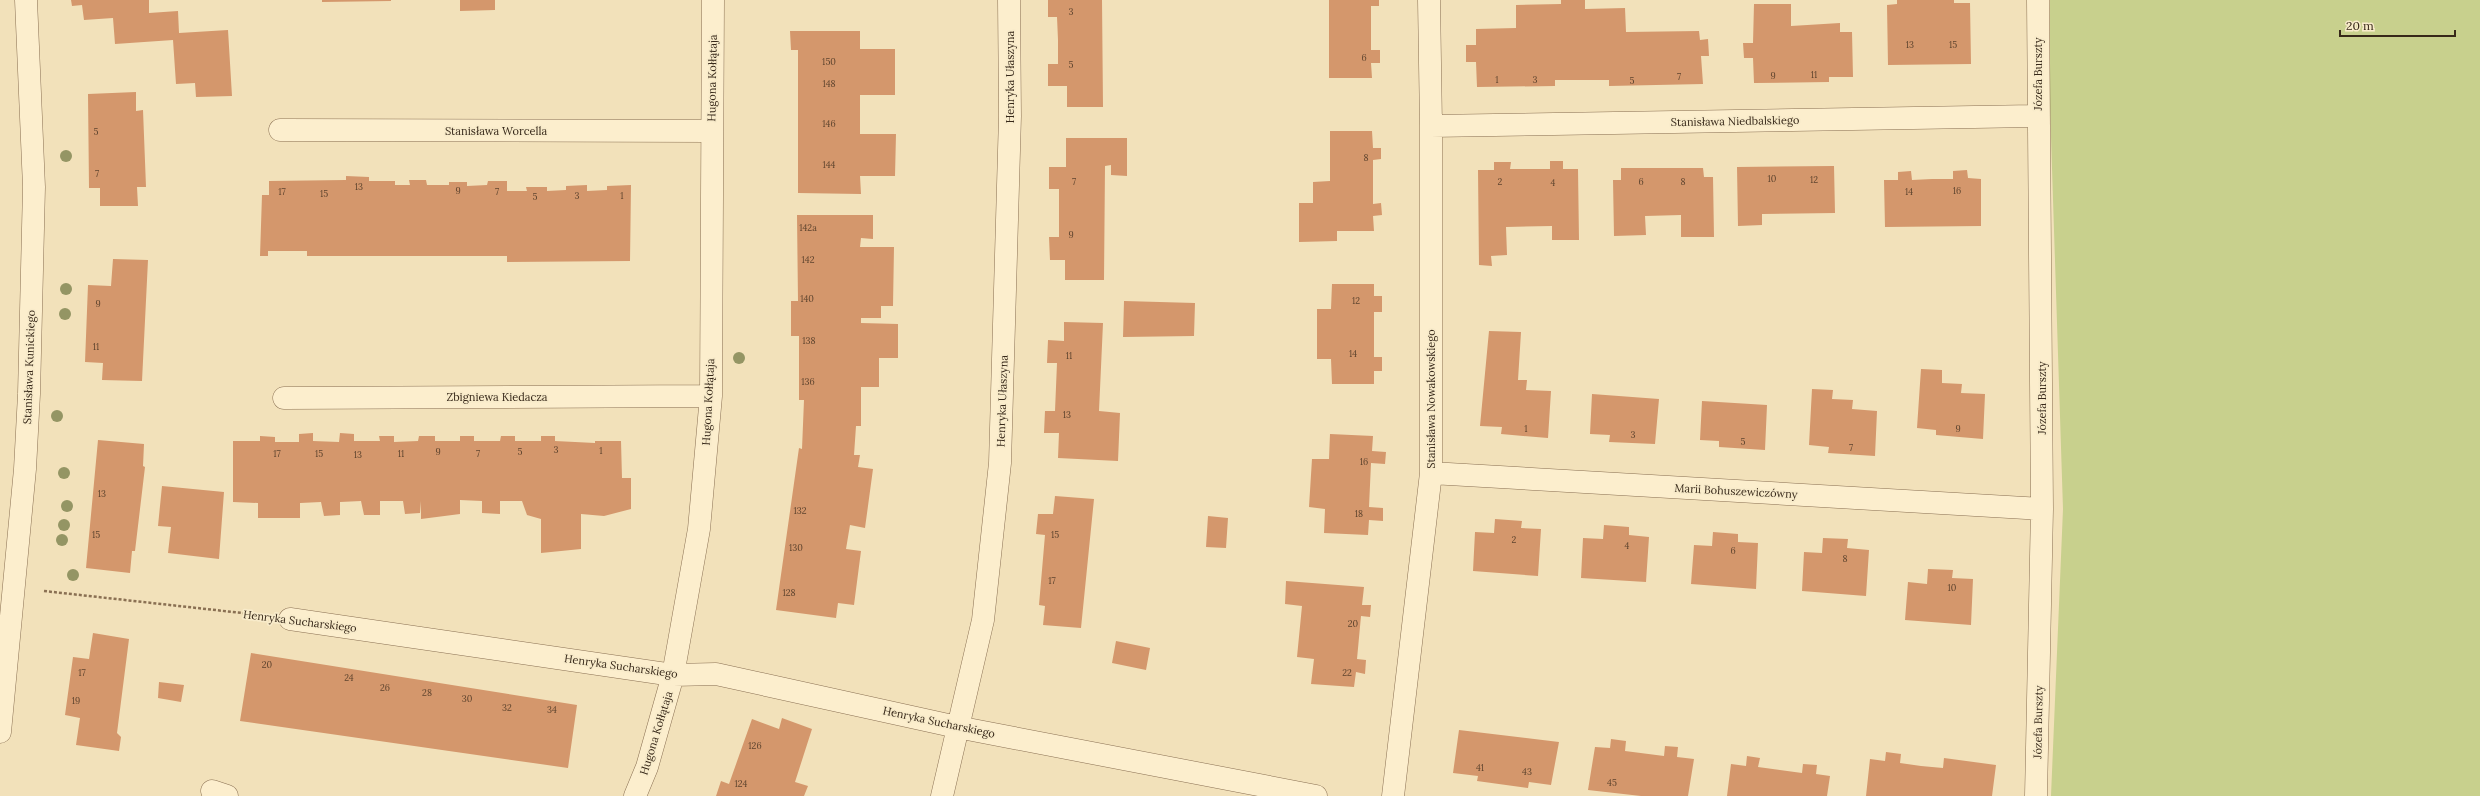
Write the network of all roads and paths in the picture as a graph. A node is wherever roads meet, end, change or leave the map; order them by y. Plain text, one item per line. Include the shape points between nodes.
1 (26, 0) edge
2 (713, 0) edge
3 (1009, 0) edge
4 (1428, 0) edge
5 (2038, 0) edge
6 (2038, 116) junction
7 (1431, 126) junction
8 (280, 130) dead end
9 (712, 131) junction
10 (711, 396) junction
11 (284, 398) dead end
12 (1431, 473) junction
13 (2042, 509) junction
14 (14, 588) junction
15 (290, 619) joint
16 (673, 675) junction
17 (957, 727) junction
18 (0, 732) edge
19 (635, 796) edge
20 (942, 796) edge
21 (1316, 796) edge
22 (1393, 796) edge
23 (2036, 796) edge

1 - 14 street, Stanisława Kunickiego via 34,187 29,394
2 - 9 street, Hugona Kołłątaja
3 - 17 street, Henryka Ułaszyna via 1010,116 1000,463 983,620
4 - 7 street, Stanisława Nowakowskiego
5 - 6 street, Józefa Burszty
6 - 7 street, Stanisława Niedbalskiego
6 - 13 street, Józefa Burszty
7 - 12 street, Stanisława Nowakowskiego
8 - 9 street, Stanisława Worcella
9 - 10 street, Hugona Kołłątaja
10 - 11 street, Zbigniewa Kiedacza
10 - 16 street, Hugona Kołłątaja via 698,529
12 - 13 street, Marii Bohuszewiczówny
12 - 22 street, Stanisława Nowakowskiego
13 - 23 street, Józefa Burszty
14 - 15 path, Henryka Sucharskiego
14 - 18 street, Stanisława Kunickiego
15 - 16 street, Henryka Sucharskiego
16 - 17 street, Henryka Sucharskiego via 716,674
16 - 19 street, Hugona Kołłątaja via 647,767
17 - 20 street, Henryka Ułaszyna
17 - 21 street, Henryka Sucharskiego

